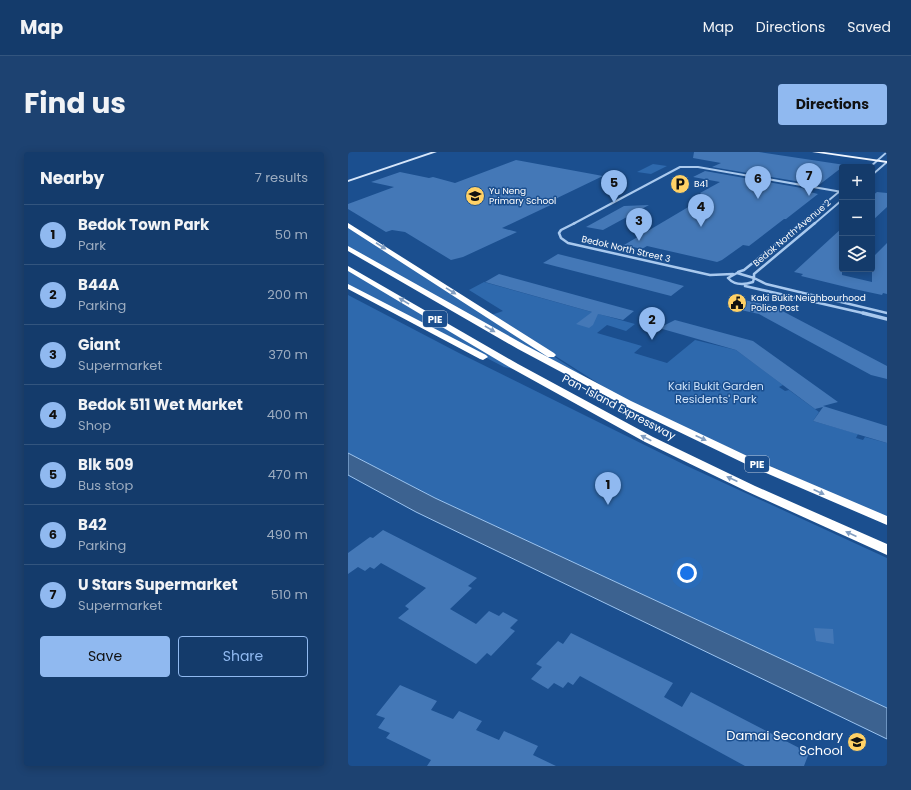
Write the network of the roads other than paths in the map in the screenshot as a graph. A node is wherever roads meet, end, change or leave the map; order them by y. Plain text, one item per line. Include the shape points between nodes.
1 (423, 152) edge
2 (435, 152) edge
3 (814, 152) edge
4 (836, 152) edge
5 (887, 152) edge
6 (887, 159) edge
7 (879, 160) junction
8 (887, 162) edge
9 (874, 164) edge
10 (875, 172) edge
11 (348, 176) edge
12 (348, 181) edge
13 (839, 191) edge
14 (839, 193) edge
15 (839, 203) edge
16 (348, 225) edge
17 (348, 248) edge
18 (348, 268) edge
19 (733, 274) junction
20 (754, 278) junction
21 (736, 283) junction
22 (348, 286) edge
23 (887, 313) edge
24 (887, 319) edge
25 (521, 371) junction
26 (628, 404) junction
27 (887, 521) edge
28 (887, 550) edge

1 - 11 main road
2 - 12 main road
3 - 7 main road
4 - 7 main road
5 - 7 street
6 - 7 main road
7 - 8 main road
7 - 9 street
8 - 10 street
13 - 19 street, Bedok North Street 3 via 683,166 559,233 568,243 710,275
14 - 19 street, Bedok North Avenue 2 via 744,270
15 - 20 street, Bedok North Avenue 2 via 754,274
16 -> 26 highway
17 -> 26 highway, Pan-Island Expressway / PIE
25 -> 18 highway, Pan-Island Expressway / PIE
19 - 20 street via 745,274
19 - 21 street via 728,279
20 - 21 street via 751,283
20 - 23 street via 778,288
21 - 24 street
22 - 25 highway via 502,367
28 -> 25 highway, Pan-Island Expressway / PIE via 616,423
26 -> 27 highway, Pan-Island Expressway / PIE via 835,500

